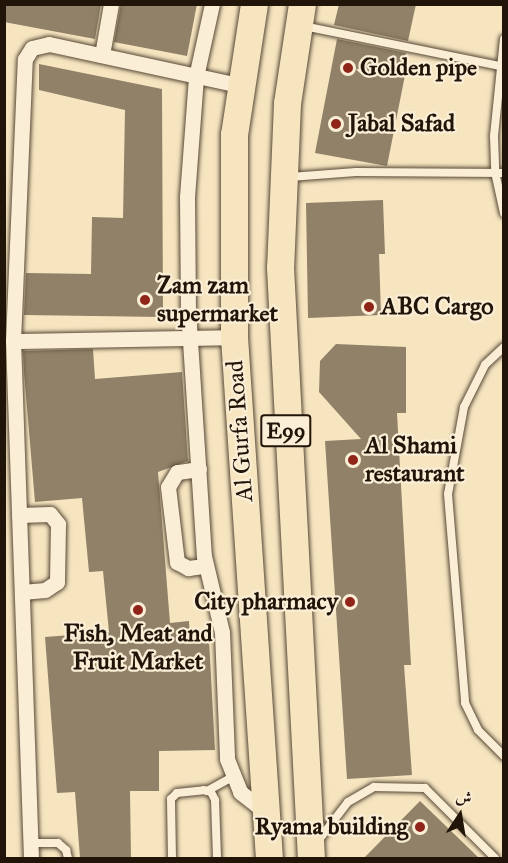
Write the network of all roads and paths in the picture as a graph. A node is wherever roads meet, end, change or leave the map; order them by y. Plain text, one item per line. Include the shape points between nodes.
1 (111, 4) edge
2 (212, 4) edge
3 (254, 4) edge
4 (300, 15) edge
5 (504, 39) edge
6 (102, 55) junction
7 (499, 66) junction
8 (196, 77) junction
9 (239, 85) junction
10 (499, 172) edge
11 (282, 177) junction
12 (504, 213) edge
13 (234, 337) junction
14 (190, 338) junction
15 (13, 341) junction
16 (504, 347) edge
17 (199, 469) junction
18 (19, 515) junction
19 (205, 566) junction
20 (22, 592) junction
21 (504, 756) edge
22 (232, 777) junction
23 (207, 791) junction
24 (266, 812) junction
25 (316, 848) edge
26 (31, 851) edge
27 (68, 858) edge
28 (172, 858) edge
29 (217, 858) edge
30 (257, 858) edge
31 (269, 858) edge
32 (281, 858) edge
33 (495, 858) edge

1 - 6 street
2 - 8 street
3 - 9 highway, Al Gurfa Road / E99
4 - 7 lane
4 - 11 highway, Al Gurfa Road / E99
5 - 7 lane
6 - 8 street
6 - 15 street via 49,44 32,48 25,59
7 - 10 lane
8 - 9 street
8 - 14 street via 187,197
9 - 13 highway, Al Gurfa Road / E99 via 234,134
10 - 11 lane via 356,172
10 - 12 lane
11 - 25 highway, Al Gurfa Road / E99 via 284,392
13 - 14 street
13 - 24 highway, Al Gurfa Road / E99
14 - 15 street
14 - 17 street
15 - 18 street
16 - 21 lane via 485,365 464,407 448,494 465,703 478,730
17 - 19 street
17 - 19 street via 177,472 168,487 177,562 188,568
18 - 20 street
18 - 20 street via 50,514 58,524 57,582 45,590
19 - 22 street via 222,632 227,759
20 - 26 street
22 - 23 lane
22 - 24 street via 240,792
23 - 28 lane via 177,793 171,799
23 - 29 lane via 215,800
24 - 30 highway
24 - 31 highway, Al Gurfa Road / E99
24 - 32 highway via 275,822
25 - 33 lane via 348,802 374,787 425,789
26 - 27 lane via 58,843

